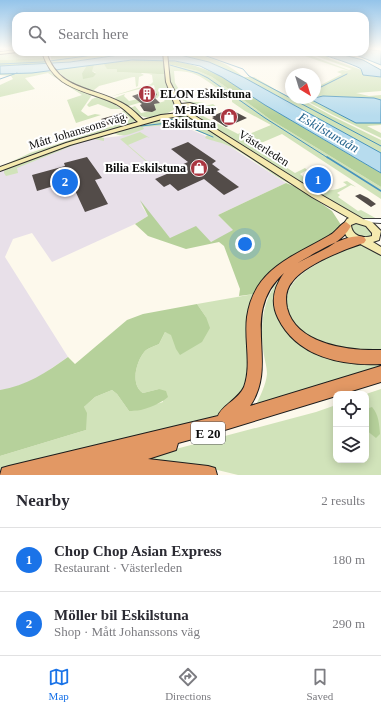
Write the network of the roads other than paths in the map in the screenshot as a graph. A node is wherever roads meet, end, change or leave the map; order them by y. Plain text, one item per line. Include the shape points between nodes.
1 (55, 71) edge
2 (166, 71) edge
3 (173, 94) junction
4 (189, 105) junction
5 (179, 108) junction
6 (195, 112) junction
7 (186, 113) junction
8 (161, 117) junction
9 (200, 121) junction
10 (142, 122) junction
11 (0, 169) edge
12 (315, 195) junction
13 (361, 221) junction
14 (381, 222) edge
15 (346, 226) junction
16 (378, 236) edge
17 (362, 240) junction
18 (381, 251) edge
19 (381, 357) edge
20 (381, 374) edge
21 (381, 380) edge
22 (349, 391) edge
23 (333, 396) edge
24 (215, 424) junction
25 (79, 468) junction
26 (9, 475) edge
27 (55, 475) edge
28 (208, 475) edge

1 - 10 main road via 74,87 121,105
2 - 3 main road
3 - 4 main road
3 - 5 main road
4 - 5 main road, Mått Johanssons väg
4 - 6 main road, Västerleden via 197,108
5 - 7 main road, Västerleden
5 - 8 main road, Mått Johanssons väg
6 - 7 main road, Mått Johanssons väg
6 - 9 main road, Västerleden
7 - 8 main road, Mått Johanssons väg
7 - 9 main road, Västerleden
8 - 10 main road, Mått Johanssons väg
9 - 12 main road, Västerleden
10 - 11 main road, Mått Johanssons väg via 58,147
12 - 13 main road, Västerleden
12 - 15 main road, Västerleden
13 - 14 street
13 - 15 main road via 351,221
13 - 16 main road, Västerleden via 372,225
14 - 16 street
15 - 17 main road, Västerleden via 351,235
15 - 24 highway, E 20 via 339,236 286,264 265,286 258,299 253,324 256,363 252,387 241,408
16 - 17 main road via 373,240
17 - 18 main road
17 - 19 highway via 343,245 292,273 282,287 280,304 286,322 306,342 344,356
20 - 24 highway, E 20
21 - 22 highway
23 - 25 highway, E 20 via 228,428
24 - 26 highway, E 20
25 - 27 highway, E 20
25 - 28 highway, E 20 via 95,471 147,468

